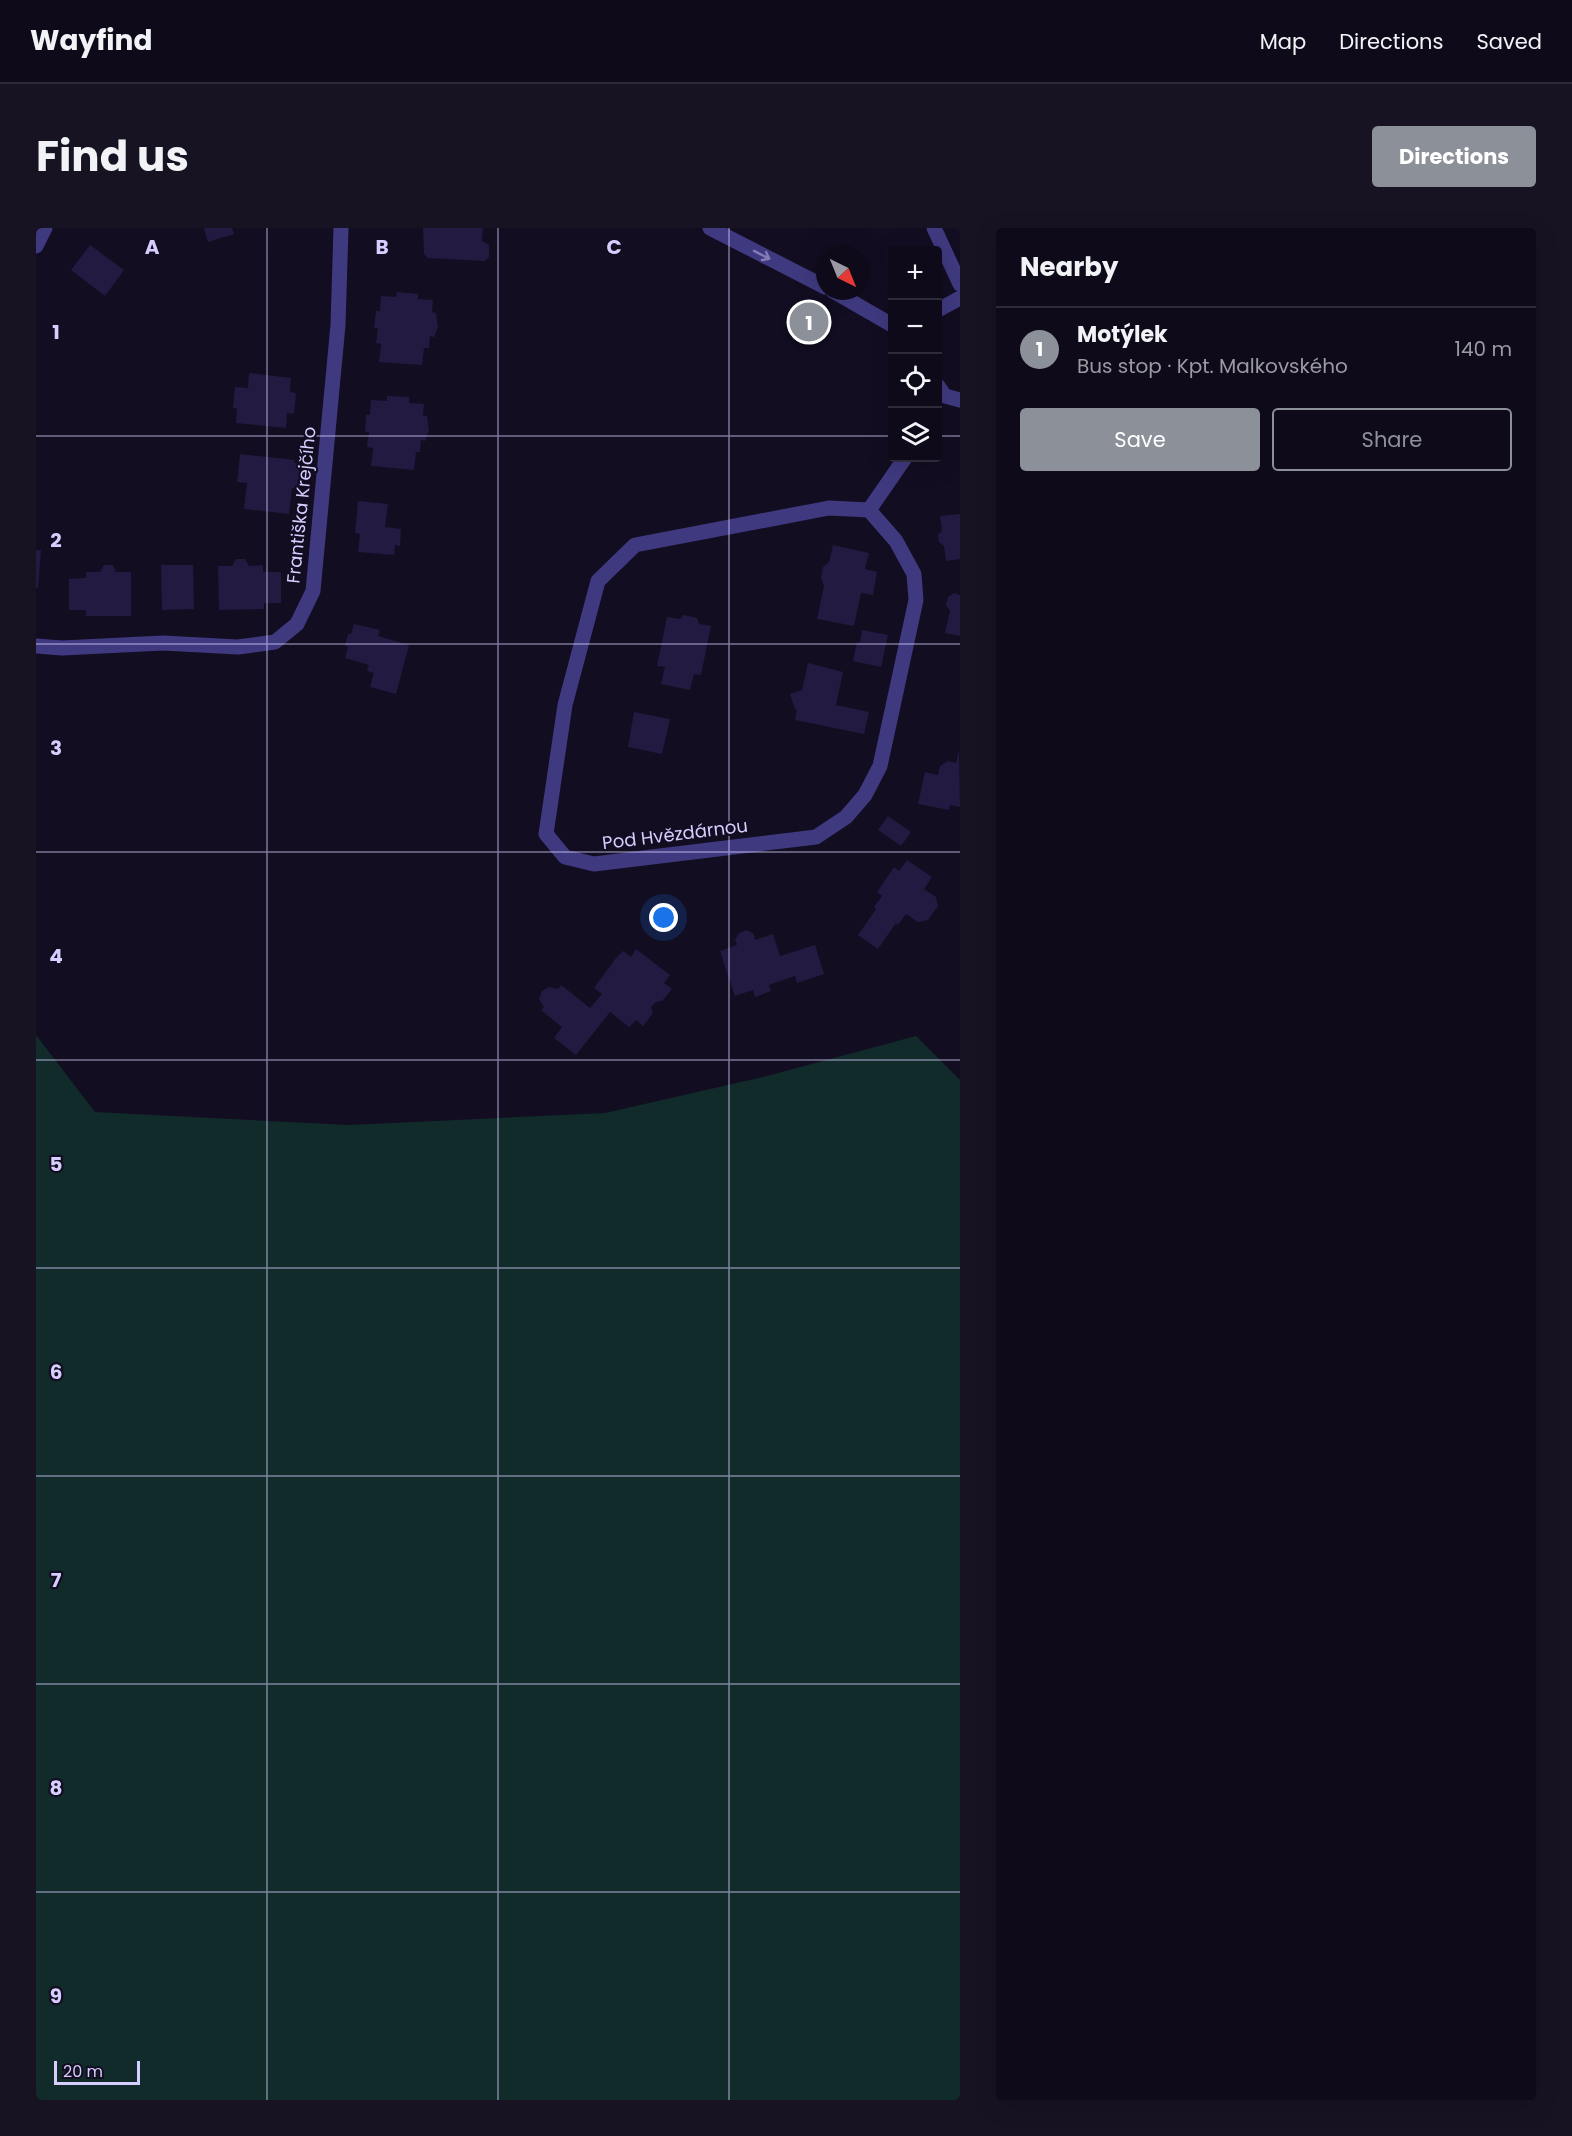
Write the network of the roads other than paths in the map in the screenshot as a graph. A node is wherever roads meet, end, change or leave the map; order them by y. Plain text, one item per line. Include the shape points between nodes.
1 (45, 228) edge
2 (341, 228) edge
3 (710, 228) edge
4 (934, 228) edge
5 (36, 246) edge
6 (816, 282) edge
7 (960, 284) edge
8 (960, 298) edge
9 (849, 300) edge
10 (942, 308) edge
11 (888, 323) edge
12 (901, 462) edge
13 (869, 510) junction
14 (36, 646) edge

1 - 5 street
2 - 14 street, Františka Krejčího via 338,325 313,591 297,624 275,642 238,647 163,643
3 -> 6 street
4 - 7 street
8 - 10 street
9 - 11 street
12 - 13 street
13 - 13 street, Pod Hvězdárnou via 896,541 914,574 916,600 880,766 865,795 846,817 816,837 594,864 565,857 546,834 565,705 598,581 635,545 829,508

